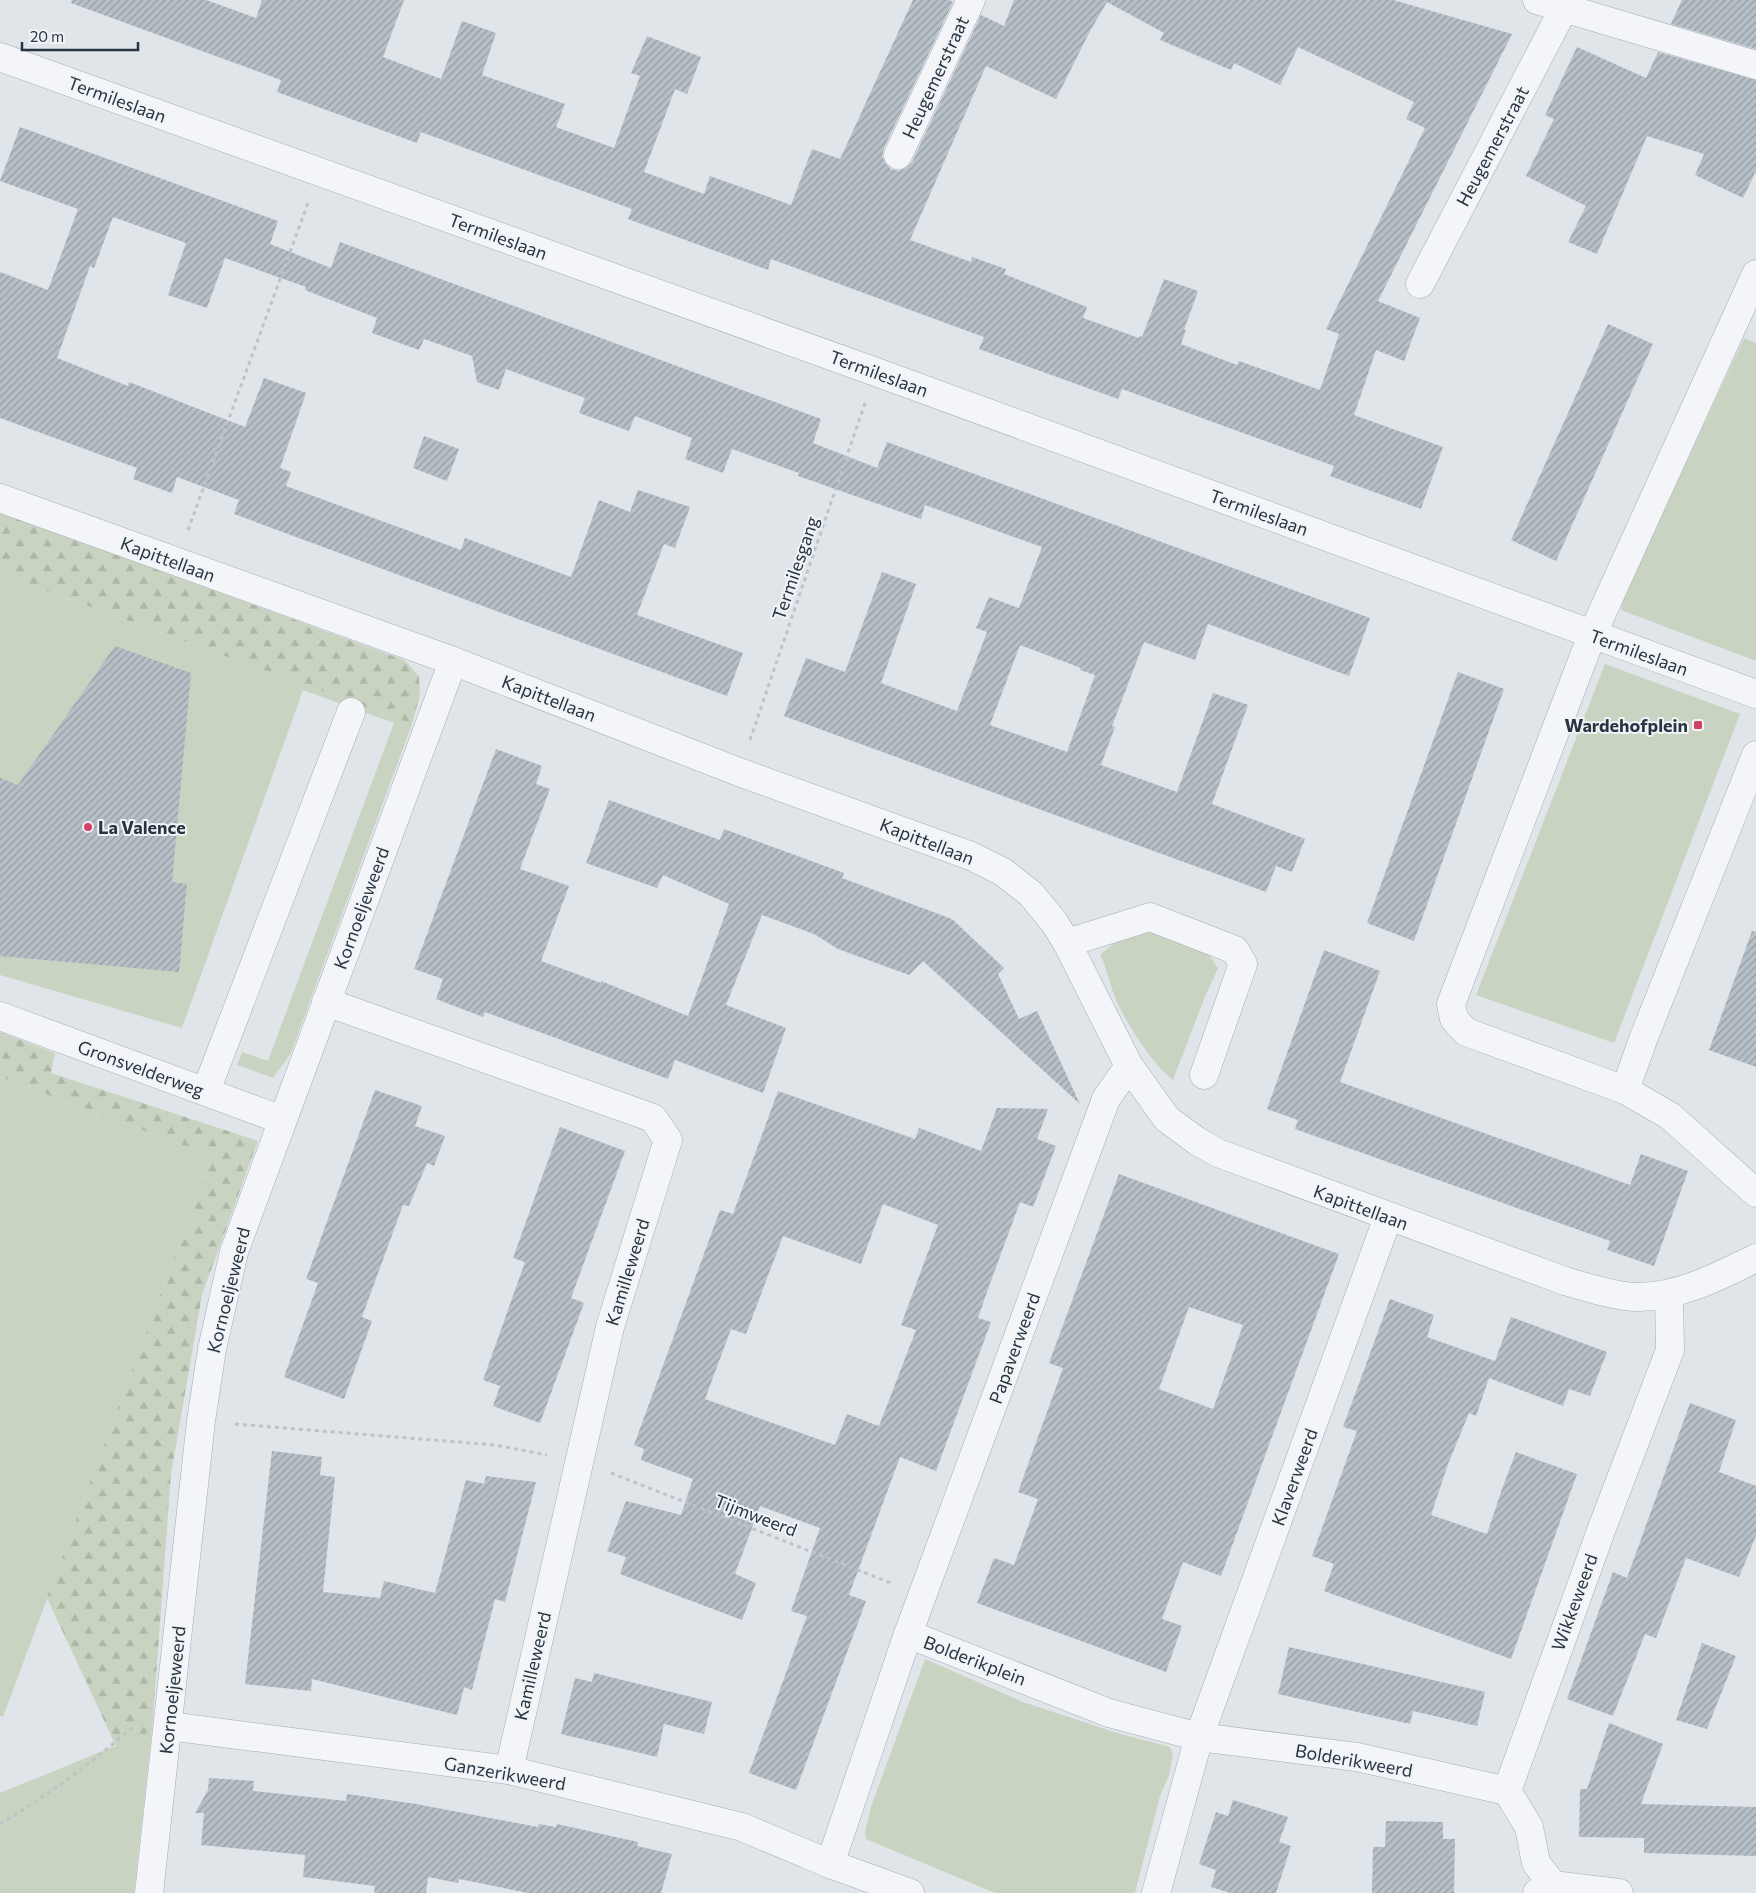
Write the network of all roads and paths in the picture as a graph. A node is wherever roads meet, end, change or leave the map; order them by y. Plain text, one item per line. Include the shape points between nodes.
1 (971, 0) edge
2 (1537, 0) edge
3 (1564, 8) junction
4 (0, 57) edge
5 (1756, 65) edge
6 (898, 155) dead end
7 (320, 172) junction
8 (1756, 274) edge
9 (1420, 284) dead end
10 (876, 372) junction
11 (0, 498) edge
12 (176, 562) junction
13 (1592, 634) junction
14 (453, 661) junction
15 (1756, 694) edge
16 (352, 712) dead end
17 (1756, 755) edge
18 (739, 772) junction
19 (1067, 943) junction
20 (326, 1002) junction
21 (0, 1016) edge
22 (1129, 1066) junction
23 (1204, 1075) dead end
24 (1625, 1090) junction
25 (206, 1091) junction
26 (282, 1120) junction
27 (1756, 1193) edge
28 (1388, 1217) junction
29 (1756, 1258) edge
30 (1669, 1294) junction
31 (201, 1421) junction
32 (580, 1461) junction
33 (922, 1595) junction
34 (908, 1634) junction
35 (168, 1726) junction
36 (1199, 1737) junction
37 (509, 1770) junction
38 (1507, 1791) junction
39 (0, 1824) edge
40 (830, 1864) junction
41 (1545, 1889) edge
42 (149, 1893) edge
43 (910, 1893) edge
44 (1156, 1893) edge
45 (1619, 1893) edge

1 - 6 street, Heugemerstraat
2 - 3 street
3 - 5 street
3 - 9 street, Heugemerstraat
4 - 7 street, Termileslaan
7 - 10 street, Termileslaan
7 - 12 path
8 - 13 street
10 - 13 street, Termileslaan
10 - 18 path, Termilesgang
11 - 12 street, Kapittellaan
12 - 14 street, Kapittellaan
13 - 15 street, Termileslaan
13 - 24 street via 1451,1004 1454,1019 1466,1032
14 - 18 street, Kapittellaan
14 - 20 street, Kornoeljeweerd
16 - 25 street
17 - 24 street
18 - 19 street, Kapittellaan via 971,856 1003,872 1031,894
19 - 22 street, Kapittellaan
19 - 23 street via 1150,917 1235,950 1243,964
20 - 26 street, Kornoeljeweerd
20 - 32 street, Kamilleweerd via 653,1118 668,1140 610,1327
21 - 25 street, Gronsvelderweg
22 - 28 street, Kapittellaan via 1166,1119 1197,1141 1241,1163
22 - 33 street, Papaverweerd via 1106,1099
24 - 27 street via 1670,1116
25 - 26 street, Gronsvelderweg
26 - 31 street, Kornoeljeweerd via 234,1252 212,1349
28 - 30 street, Kapittellaan via 1564,1281 1638,1298
28 - 36 street, Klaverweerd
29 - 30 street, Kapittellaan via 1701,1284
30 - 38 street, Wikkeweerd via 1670,1350 1598,1537
31 - 32 path, Tijmweerd via 495,1445
31 - 35 street, Kornoeljeweerd
32 - 33 path, Tijmweerd
32 - 37 street, Kamilleweerd
33 - 34 street, Papaverweerd
34 - 36 street, Bolderikplein via 1109,1713
34 - 40 street, Bolderikplein
35 - 37 street, Ganzerikweerd
35 - 39 path via 143,1719 32,1805
35 - 42 street, Kornoeljeweerd
36 - 38 street, Bolderikweerd via 1357,1757
36 - 44 street
37 - 40 street, Ganzerikweerd via 742,1826
38 - 41 street via 1529,1827
40 - 43 street
41 - 45 street

